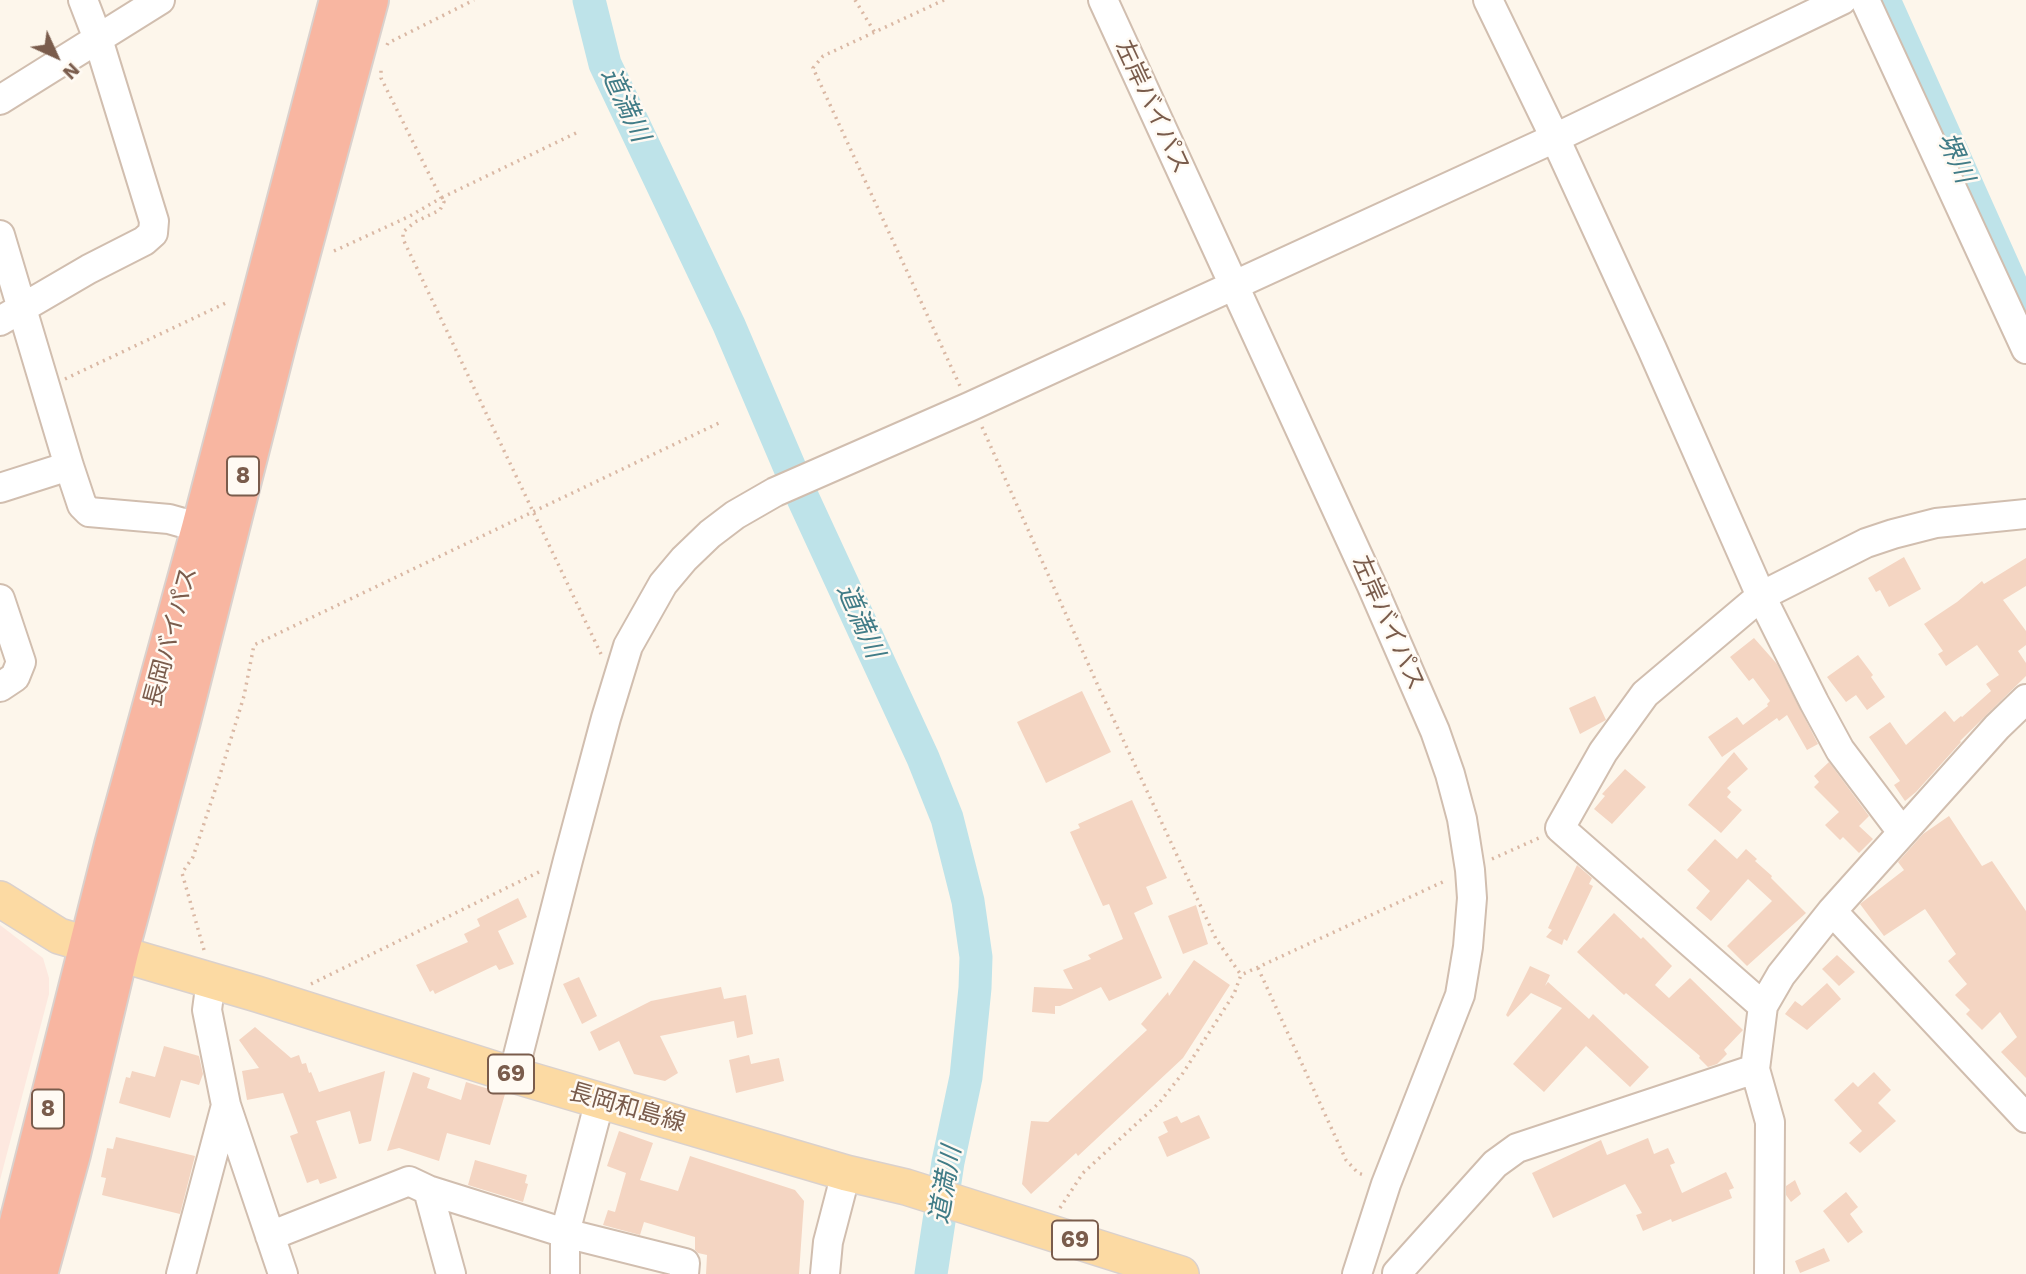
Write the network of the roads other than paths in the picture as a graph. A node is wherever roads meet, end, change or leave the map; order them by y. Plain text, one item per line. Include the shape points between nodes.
1 (83, 0) edge
2 (160, 0) edge
3 (339, 0) edge
4 (369, 0) edge
5 (1103, 0) edge
6 (1488, 0) edge
7 (1842, 0) edge
8 (1865, 0) edge
9 (98, 39) junction
10 (0, 100) edge
11 (1555, 138) junction
12 (0, 235) edge
13 (1233, 284) junction
14 (11, 315) edge
15 (2026, 349) edge
16 (69, 466) junction
17 (0, 488) edge
18 (2026, 514) edge
19 (201, 528) junction
20 (1761, 596) junction
21 (0, 599) edge
22 (0, 687) edge
23 (2026, 699) edge
24 (1902, 832) junction
25 (0, 899) edge
26 (1832, 911) junction
27 (104, 948) junction
28 (204, 978) junction
29 (1763, 1006) junction
30 (1755, 1069) junction
31 (513, 1075) junction
32 (600, 1100) junction
33 (226, 1104) junction
34 (2026, 1118) edge
35 (846, 1173) junction
36 (428, 1190) junction
37 (565, 1233) junction
38 (270, 1236) junction
39 (1397, 1273) edge
40 (6, 1274) edge
41 (38, 1274) edge
42 (181, 1274) edge
43 (283, 1274) edge
44 (451, 1274) edge
45 (565, 1274) edge
46 (684, 1274) edge
47 (825, 1274) edge
48 (1181, 1274) edge
49 (1357, 1274) edge
50 (1769, 1274) edge

1 - 9 street
2 - 9 street
3 - 19 highway, 長岡バイパス / 8
4 - 27 highway, 長岡バイパス / 8 via 188,695
5 - 13 street, 左岸バイパス
6 - 11 street
7 - 11 street
8 - 15 street
9 - 10 street
9 - 14 street via 154,221 153,233
11 - 13 street
11 - 20 street
12 - 14 street
13 - 31 street via 775,492 735,515 684,558 663,584 628,646
13 - 49 street, 左岸バイパス via 1435,731 1459,808 1470,870 1472,898 1460,995 1386,1184
14 - 16 street via 47,387
16 - 17 street
16 - 19 street via 82,505 89,512 169,519
18 - 20 street via 1936,523 1893,534
19 - 27 highway, 長岡バイパス / 8
20 - 24 street via 1840,750
20 - 29 street via 1645,694 1604,752 1560,828
21 - 22 street via 21,663 15,677
23 - 24 street
24 - 26 street
25 - 27 main road, 長岡和島線 / 69 via 59,936
26 - 29 street
26 - 34 street
27 - 28 main road, 長岡和島線 / 69
27 - 40 highway, 長岡バイパス / 8
27 - 41 highway, 長岡バイパス / 8 via 71,1154
28 - 31 main road, 長岡和島線 / 69
28 - 33 street
29 - 30 street
30 - 39 street via 1517,1148 1495,1164
30 - 50 street via 1770,1122
31 - 32 main road, 長岡和島線 / 69
32 - 35 main road, 長岡和島線 / 69
32 - 37 street
33 - 38 street
33 - 42 street
35 - 47 street via 828,1242
35 - 48 main road, 長岡和島線 / 69 via 906,1187
36 - 37 street
36 - 38 street via 409,1181
36 - 44 street
37 - 45 street
37 - 46 street via 685,1263
38 - 43 street

